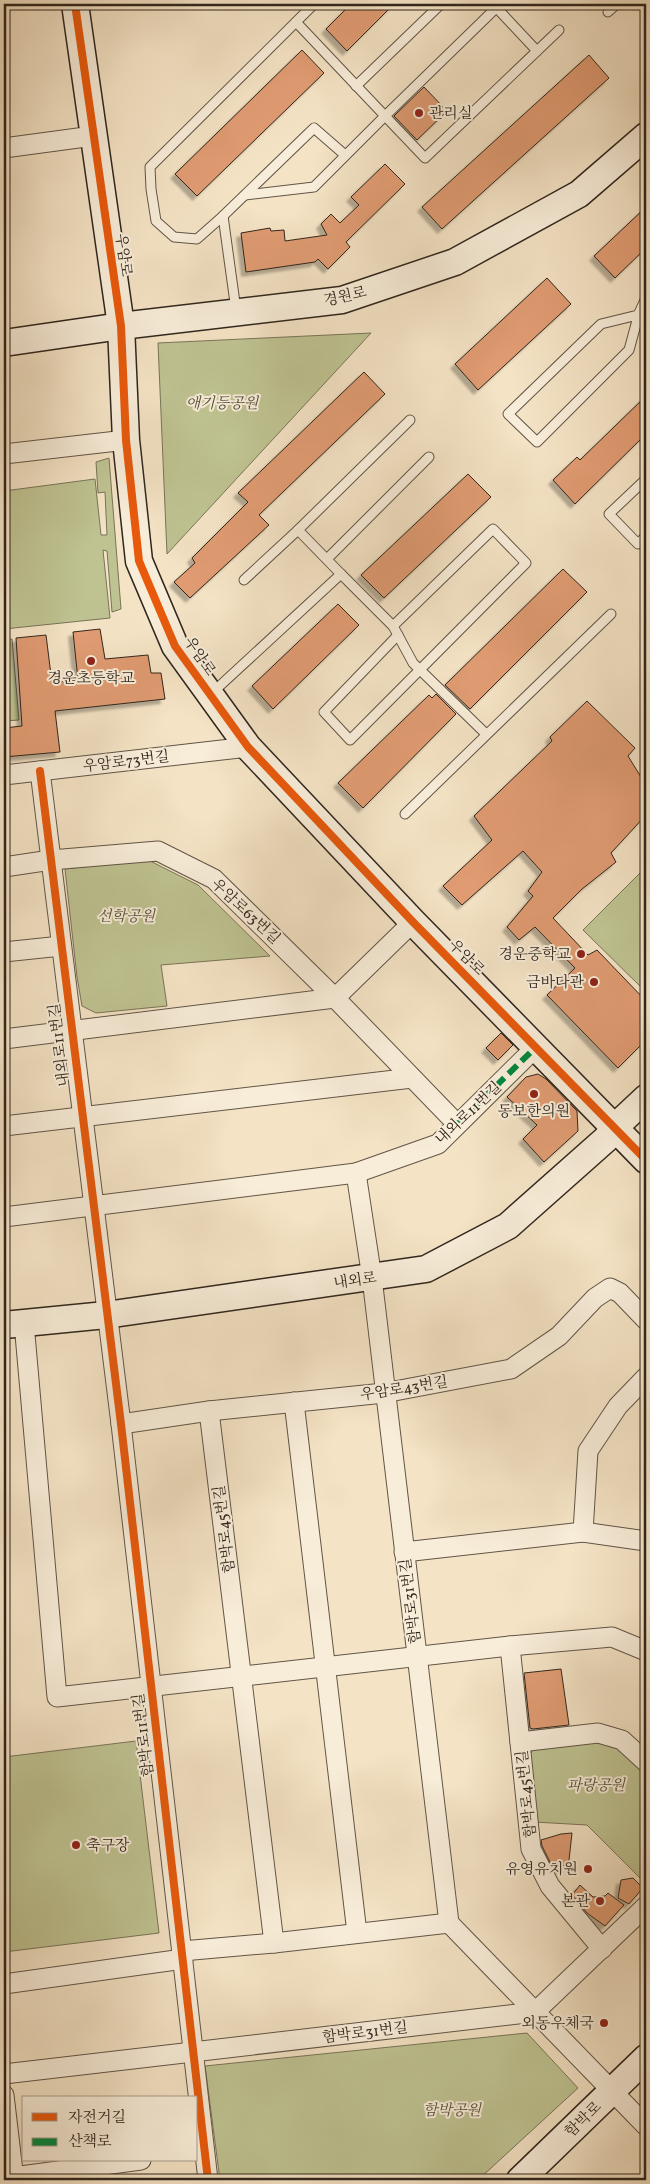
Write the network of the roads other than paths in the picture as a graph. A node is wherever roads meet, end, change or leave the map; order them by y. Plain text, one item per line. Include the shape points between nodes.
1 (75, 4) edge
2 (314, 4) edge
3 (441, 4) edge
4 (616, 4) edge
5 (495, 6) edge
6 (608, 12) dead end
7 (296, 22) junction
8 (559, 30) dead end
9 (537, 51) junction
10 (356, 86) junction
11 (384, 116) junction
12 (93, 136) junction
13 (646, 136) edge
14 (4, 148) edge
15 (344, 155) junction
16 (245, 196) junction
17 (223, 216) junction
18 (646, 298) edge
19 (236, 312) junction
20 (643, 313) edge
21 (646, 321) edge
22 (121, 326) junction
23 (4, 343) edge
24 (410, 420) dead end
25 (126, 440) junction
26 (4, 454) edge
27 (429, 457) dead end
28 (646, 479) edge
29 (298, 530) junction
30 (646, 536) edge
31 (327, 559) junction
32 (341, 574) junction
33 (244, 580) dead end
34 (611, 614) dead end
35 (393, 626) junction
36 (398, 635) junction
37 (420, 670) junction
38 (210, 695) junction
39 (486, 734) junction
40 (248, 747) junction
41 (40, 771) junction
42 (4, 776) edge
43 (405, 814) dead end
44 (51, 860) junction
45 (4, 866) edge
46 (413, 922) junction
47 (61, 946) junction
48 (4, 952) edge
49 (335, 998) junction
50 (72, 1030) junction
51 (4, 1039) edge
52 (536, 1047) junction
53 (412, 1078) junction
54 (646, 1098) edge
55 (82, 1117) junction
56 (457, 1124) junction
57 (4, 1126) edge
58 (615, 1127) junction
59 (646, 1160) edge
60 (356, 1173) junction
61 (93, 1207) junction
62 (4, 1217) edge
63 (372, 1278) junction
64 (106, 1315) junction
65 (646, 1320) edge
66 (14, 1324) edge
67 (646, 1378) edge
68 (384, 1393) junction
69 (294, 1402) junction
70 (210, 1411) junction
71 (121, 1424) junction
72 (583, 1532) junction
73 (646, 1540) edge
74 (404, 1552) junction
75 (510, 1646) junction
76 (646, 1651) edge
77 (417, 1658) junction
78 (326, 1667) junction
79 (242, 1677) junction
80 (151, 1687) junction
81 (520, 1742) junction
82 (646, 1762) edge
83 (646, 1906) edge
84 (449, 1923) junction
85 (357, 1933) junction
86 (274, 1943) junction
87 (602, 1949) junction
88 (182, 1955) junction
89 (4, 1984) edge
90 (535, 2012) junction
91 (194, 2052) junction
92 (646, 2058) edge
93 (4, 2074) edge
94 (612, 2091) junction
95 (4, 2095) edge
96 (197, 2096) edge
97 (198, 2109) edge
98 (646, 2126) edge
99 (201, 2152) edge
100 (129, 2162) edge
101 (14, 2179) edge
102 (208, 2180) edge
103 (520, 2180) edge

1 - 12 street, 우암로
2 - 7 lane
3 - 10 lane
4 - 6 lane
5 - 9 lane
5 - 11 lane
7 - 10 lane
7 - 17 lane via 150,167 156,220 174,237 197,239
8 - 9 lane
9 - 11 lane via 425,158
10 - 11 lane
11 - 15 lane
12 - 14 street
12 - 22 street, 우암로
13 - 19 street, 경원로 via 579,194 454,262 342,300
15 - 16 lane via 314,187
15 - 16 lane via 314,128
16 - 17 lane
17 - 19 lane
18 - 20 lane
19 - 22 street, 경원로
20 - 20 lane via 601,324 508,414 537,442 629,350
20 - 21 lane
22 - 23 street, 경원로
22 - 25 street, 우암로
24 - 29 lane
25 - 26 street
25 - 38 street, 우암로 via 140,561 175,646
27 - 31 lane
28 - 30 lane via 609,514 638,544
29 - 31 lane
29 - 33 lane
31 - 32 lane
32 - 35 lane
32 - 38 lane
34 - 39 lane
35 - 36 lane
35 - 37 lane via 493,529 526,563
36 - 37 lane
36 - 37 lane via 324,712 350,740
37 - 39 lane
38 - 40 street, 우암로
39 - 43 lane
40 - 41 street, 우암로73번길
40 - 46 street, 우암로
41 - 42 street, 우암로73번길
41 - 44 street, 내외로11번길
44 - 45 street
44 - 47 street, 내외로11번길
44 - 49 street, 우암로63번길 via 158,851 214,879
46 - 49 street
46 - 52 street, 우암로
47 - 48 street
47 - 50 street, 내외로11번길
49 - 50 street
49 - 53 street, 우암로63번길
50 - 51 street, 내외로11번길
50 - 55 street, 내외로11번길
52 - 56 street, 내외로11번길
52 - 58 street, 우암로
53 - 55 street
53 - 56 street, 우암로63번길
54 - 58 street, 내외로
55 - 57 street
55 - 61 street, 내외로11번길
56 - 60 street, 내외로11번길 via 438,1144
58 - 59 street, 우암로
58 - 63 street, 내외로 via 606,1139 508,1226 426,1269
60 - 61 street, 내외로11번길
60 - 63 street, 함박로31번길
61 - 62 street, 내외로11번길
61 - 64 street, 내외로11번길
63 - 64 street, 내외로
63 - 68 street, 함박로31번길
64 - 66 street, 내외로
64 - 71 street, 함박로11번길
65 - 68 street, 우암로43번길 via 620,1293 610,1288 595,1298 558,1336 511,1369
66 - 80 street, 함박로11번길 via 57,1697
67 - 72 street via 618,1406 588,1451
68 - 69 street, 우암로43번길
68 - 74 street, 함박로31번길
69 - 70 street, 우암로43번길
69 - 78 street
70 - 71 street, 우암로43번길
70 - 79 street, 함박로45번길
71 - 80 street, 함박로11번길
72 - 73 street
72 - 74 street
74 - 77 street, 함박로31번길
75 - 76 street via 612,1637
75 - 77 street
75 - 81 street, 함박로45번길
77 - 78 street
77 - 84 street, 함박로31번길
78 - 79 street
78 - 85 street
79 - 80 street
79 - 86 street, 함박로45번길
80 - 88 street, 함박로11번길
81 - 82 street via 598,1733 622,1740
81 - 87 street, 함박로45번길 via 531,1849 550,1886
83 - 87 street
84 - 85 street
84 - 90 street
85 - 86 street
86 - 88 street
87 - 90 street
88 - 89 street
88 - 91 street, 함박로11번길
90 - 91 street, 함박로31번길
90 - 94 street
91 - 93 street
91 - 96 street, 함박로11번길
92 - 94 street, 함박로
94 - 98 street
94 - 103 street, 함박로
95 - 101 street
97 - 99 street, 함박로11번길
99 - 102 street, 함박로11번길
100 - 101 street

